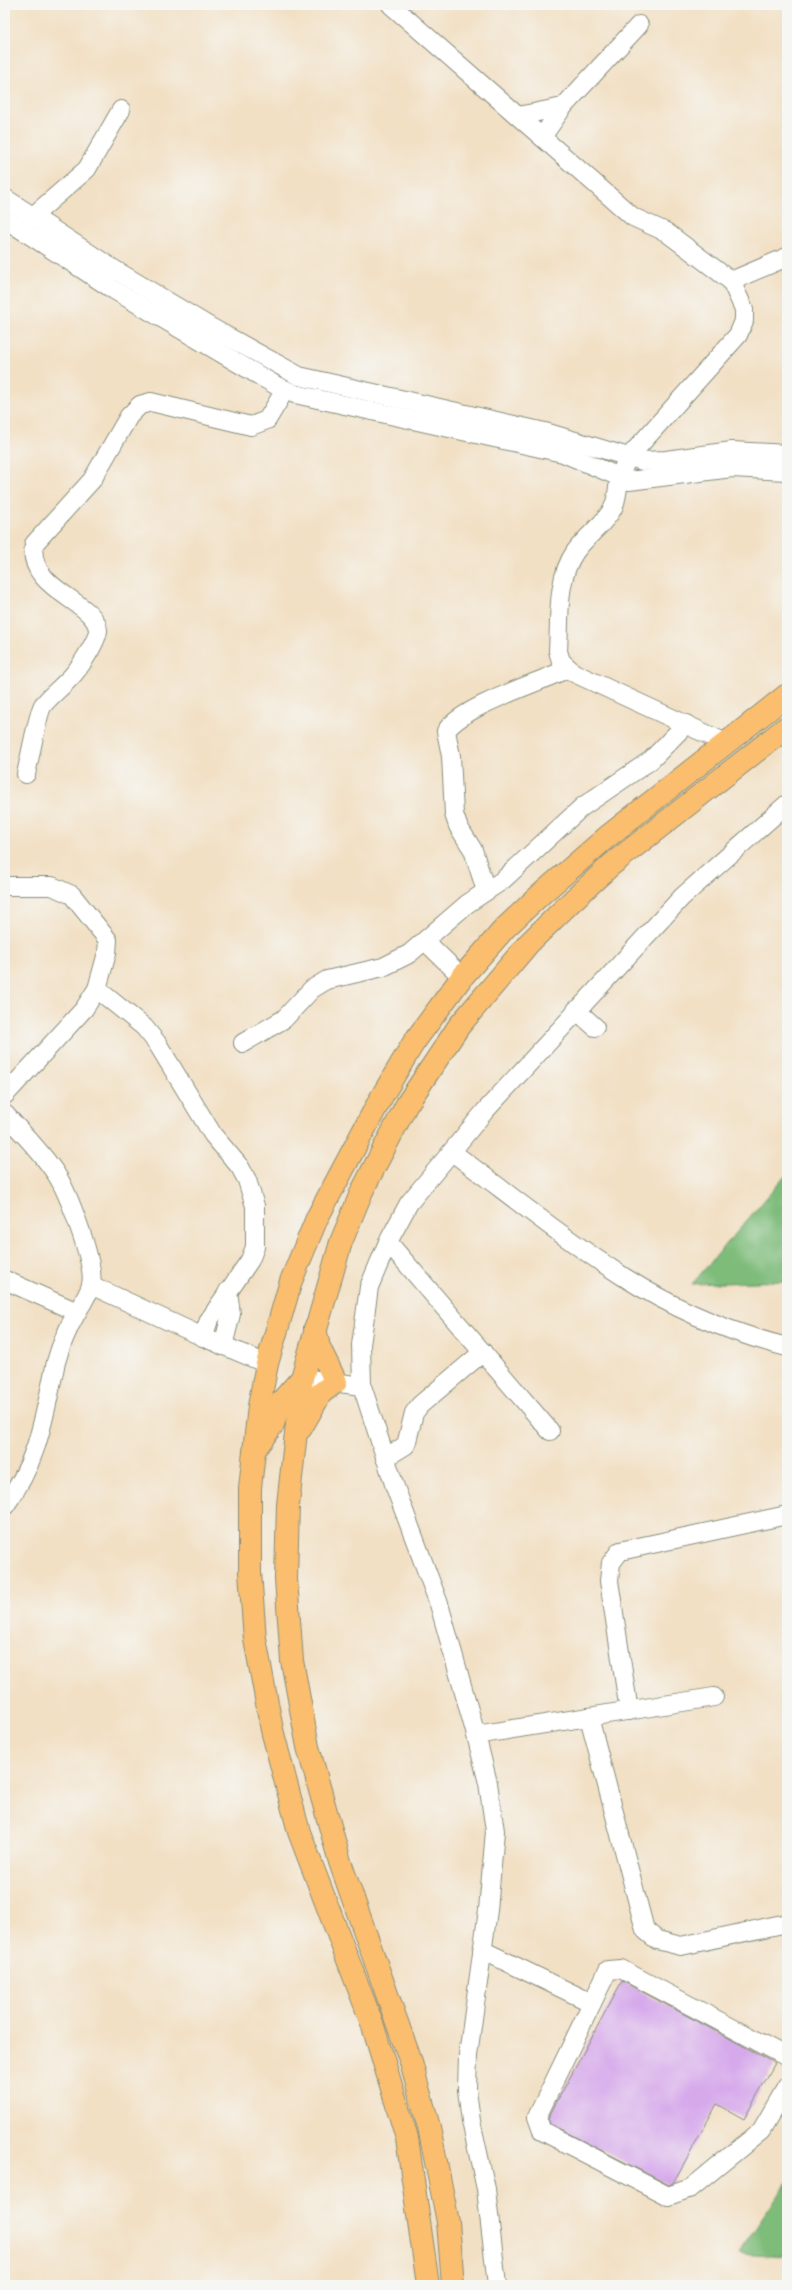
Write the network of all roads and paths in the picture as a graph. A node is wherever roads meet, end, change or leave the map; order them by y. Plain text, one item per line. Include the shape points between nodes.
1 (391, 5) edge
2 (639, 25) dead end
3 (563, 107) junction
4 (121, 110) dead end
5 (518, 116) junction
6 (542, 137) junction
7 (5, 198) edge
8 (33, 216) junction
9 (5, 218) edge
10 (787, 257) edge
11 (732, 281) junction
12 (285, 390) junction
13 (787, 454) edge
14 (628, 458) junction
15 (787, 471) edge
16 (620, 478) junction
17 (567, 669) junction
18 (787, 694) edge
19 (686, 724) junction
20 (787, 727) edge
21 (726, 743) junction
22 (26, 774) dead end
23 (787, 804) edge
24 (5, 886) edge
25 (486, 891) junction
26 (425, 941) junction
27 (462, 977) junction
28 (96, 989) junction
29 (576, 1010) junction
30 (595, 1027) dead end
31 (243, 1043) dead end
32 (5, 1095) edge
33 (5, 1114) edge
34 (452, 1152) junction
35 (388, 1242) junction
36 (5, 1280) edge
37 (91, 1285) junction
38 (228, 1291) junction
39 (77, 1312) junction
40 (315, 1328) junction
41 (203, 1337) junction
42 (223, 1346) junction
43 (787, 1347) edge
44 (483, 1352) junction
45 (266, 1364) junction
46 (302, 1378) junction
47 (336, 1382) junction
48 (362, 1386) junction
49 (550, 1431) dead end
50 (294, 1442) junction
51 (254, 1449) junction
52 (385, 1458) junction
53 (5, 1506) edge
54 (787, 1514) edge
55 (714, 1697) dead end
56 (629, 1710) junction
57 (589, 1717) junction
58 (476, 1735) junction
59 (787, 1922) edge
60 (482, 1950) junction
61 (592, 2003) junction
62 (787, 2057) edge
63 (787, 2086) edge
64 (428, 2285) edge
65 (453, 2285) edge
66 (497, 2285) edge

1 - 5 street
2 - 3 street
3 - 5 street
3 - 6 street
4 - 8 street via 86,169
5 - 6 street
6 - 11 street via 633,217 666,232
7 - 8 street
8 - 14 street via 145,288 299,376 549,433
9 - 12 street via 114,290
10 - 11 street
11 - 14 street via 744,309 744,321 738,335
12 - 16 street via 563,453
12 - 22 street via 267,420 251,426 151,402 140,405 129,416 92,480 34,544 32,555 38,572 92,617 98,629 95,640 72,676 42,706
13 - 14 street via 732,451 666,460 642,461
14 - 16 street
15 - 16 street via 732,468 641,480 629,481
16 - 17 street via 612,510 575,552 563,580 558,651 560,661
17 - 19 street
17 - 25 street via 466,714 450,724 446,731 451,756 454,814 458,826 473,850
18 - 21 main road
19 - 21 street
19 - 25 street via 651,760 582,807 503,880
20 - 40 main road via 611,865 529,943 459,1026 408,1104 362,1191 341,1242
21 - 27 main road via 607,837 539,896 505,928
23 - 29 street via 682,897
24 - 28 street via 52,886 72,895 108,940 107,953
25 - 26 street
26 - 27 street
26 - 31 street via 409,954 383,967 326,980 312,989 284,1020
27 - 45 main road via 414,1042 382,1096 318,1218 291,1281
28 - 32 street via 84,1009
28 - 38 street via 144,1027 157,1042 213,1135 240,1167 247,1180 255,1206 255,1247 250,1260
29 - 30 street
29 - 34 street via 485,1111
33 - 37 street via 57,1175 88,1252 92,1272
34 - 35 street via 409,1204
34 - 43 street via 624,1277 708,1320 754,1339
35 - 44 street
35 - 48 street via 369,1287 361,1345
36 - 39 street
37 - 39 street
37 - 41 street
38 - 41 street via 209,1320
38 - 42 street via 231,1314
39 - 53 street via 62,1342 30,1466
40 - 46 main road
40 - 47 main road via 319,1347
41 - 42 street
42 - 45 street
44 - 49 street
44 - 52 street via 420,1405 414,1413 406,1446
45 - 51 main road
46 - 47 street
46 - 50 main road
46 - 51 main road via 280,1403 268,1433
47 - 48 street
47 - 50 main road via 320,1393
48 - 52 street
50 - 65 main road via 288,1505 286,1579 295,1676 308,1747 340,1862 410,2059 429,2127 448,2222
51 - 64 main road via 250,1488 250,1572 255,1639 272,1730 299,1832 372,2023 407,2138
52 - 58 street via 438,1604
54 - 56 street via 620,1551 611,1563 609,1581
55 - 56 street
56 - 57 street
57 - 58 street
57 - 59 street via 645,1930 656,1940 681,1946
58 - 60 street via 488,1784 495,1832
60 - 61 street
60 - 66 street via 468,2055 467,2090 486,2189
61 - 62 street via 608,1970 621,1969
61 - 63 street via 537,2117 542,2131 668,2196 690,2188 761,2131

